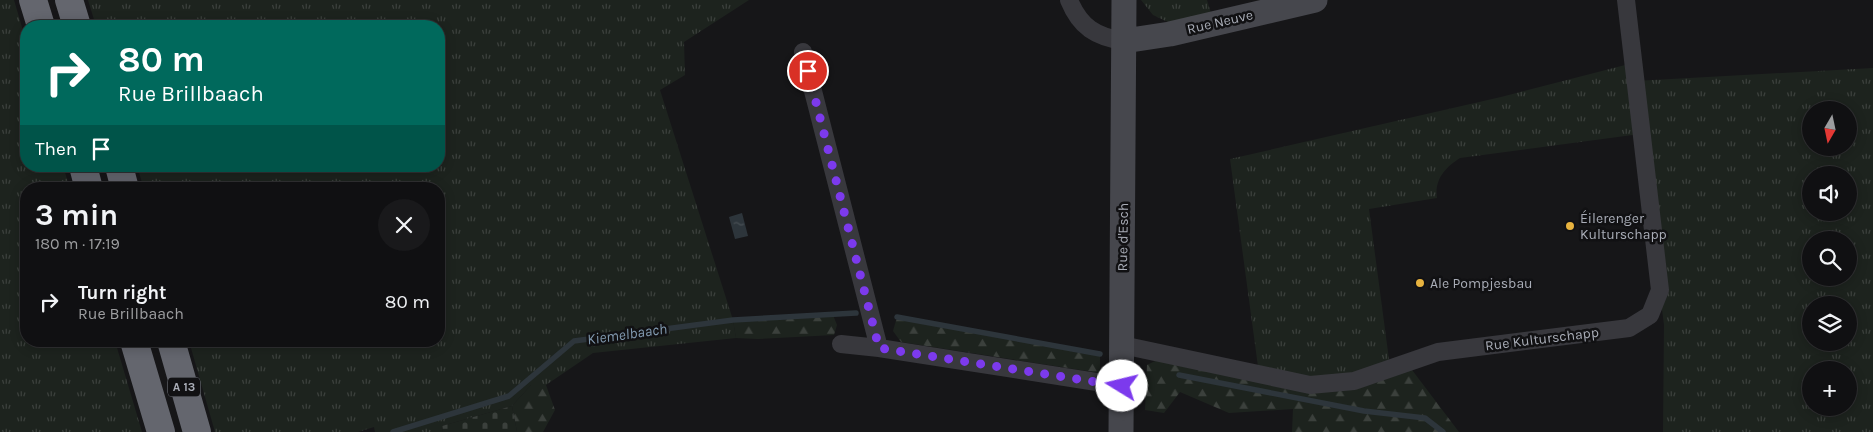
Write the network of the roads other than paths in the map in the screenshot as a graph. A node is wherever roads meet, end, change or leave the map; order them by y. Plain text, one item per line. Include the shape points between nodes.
1 (33, 0) edge
2 (69, 0) edge
3 (1069, 0) edge
4 (1124, 0) edge
5 (1315, 0) edge
6 (1626, 0) edge
7 (39, 20) edge
8 (75, 20) edge
9 (1124, 42) junction
10 (803, 52) dead end
11 (841, 344) dead end
12 (1122, 345) junction
13 (136, 347) edge
14 (172, 347) edge
15 (879, 348) junction
16 (1122, 386) junction
17 (161, 432) edge
18 (198, 432) edge
19 (1122, 432) edge

1 - 7 highway
2 - 8 highway
3 - 9 street via 1076,18 1102,38
4 - 9 main road, Rue d'Esch
5 - 9 main road, Rue Neuve
6 - 12 street, Rue Kulturschapp via 1660,290 1650,315 1629,328 1438,352 1354,381 1310,386
9 - 12 main road, Rue d'Esch
10 - 15 street
11 - 15 street
12 - 16 main road, Rue d'Esch
13 - 17 highway, A 13
14 - 18 highway, A 13
15 - 16 street
16 - 19 main road, Rue d'Esch

